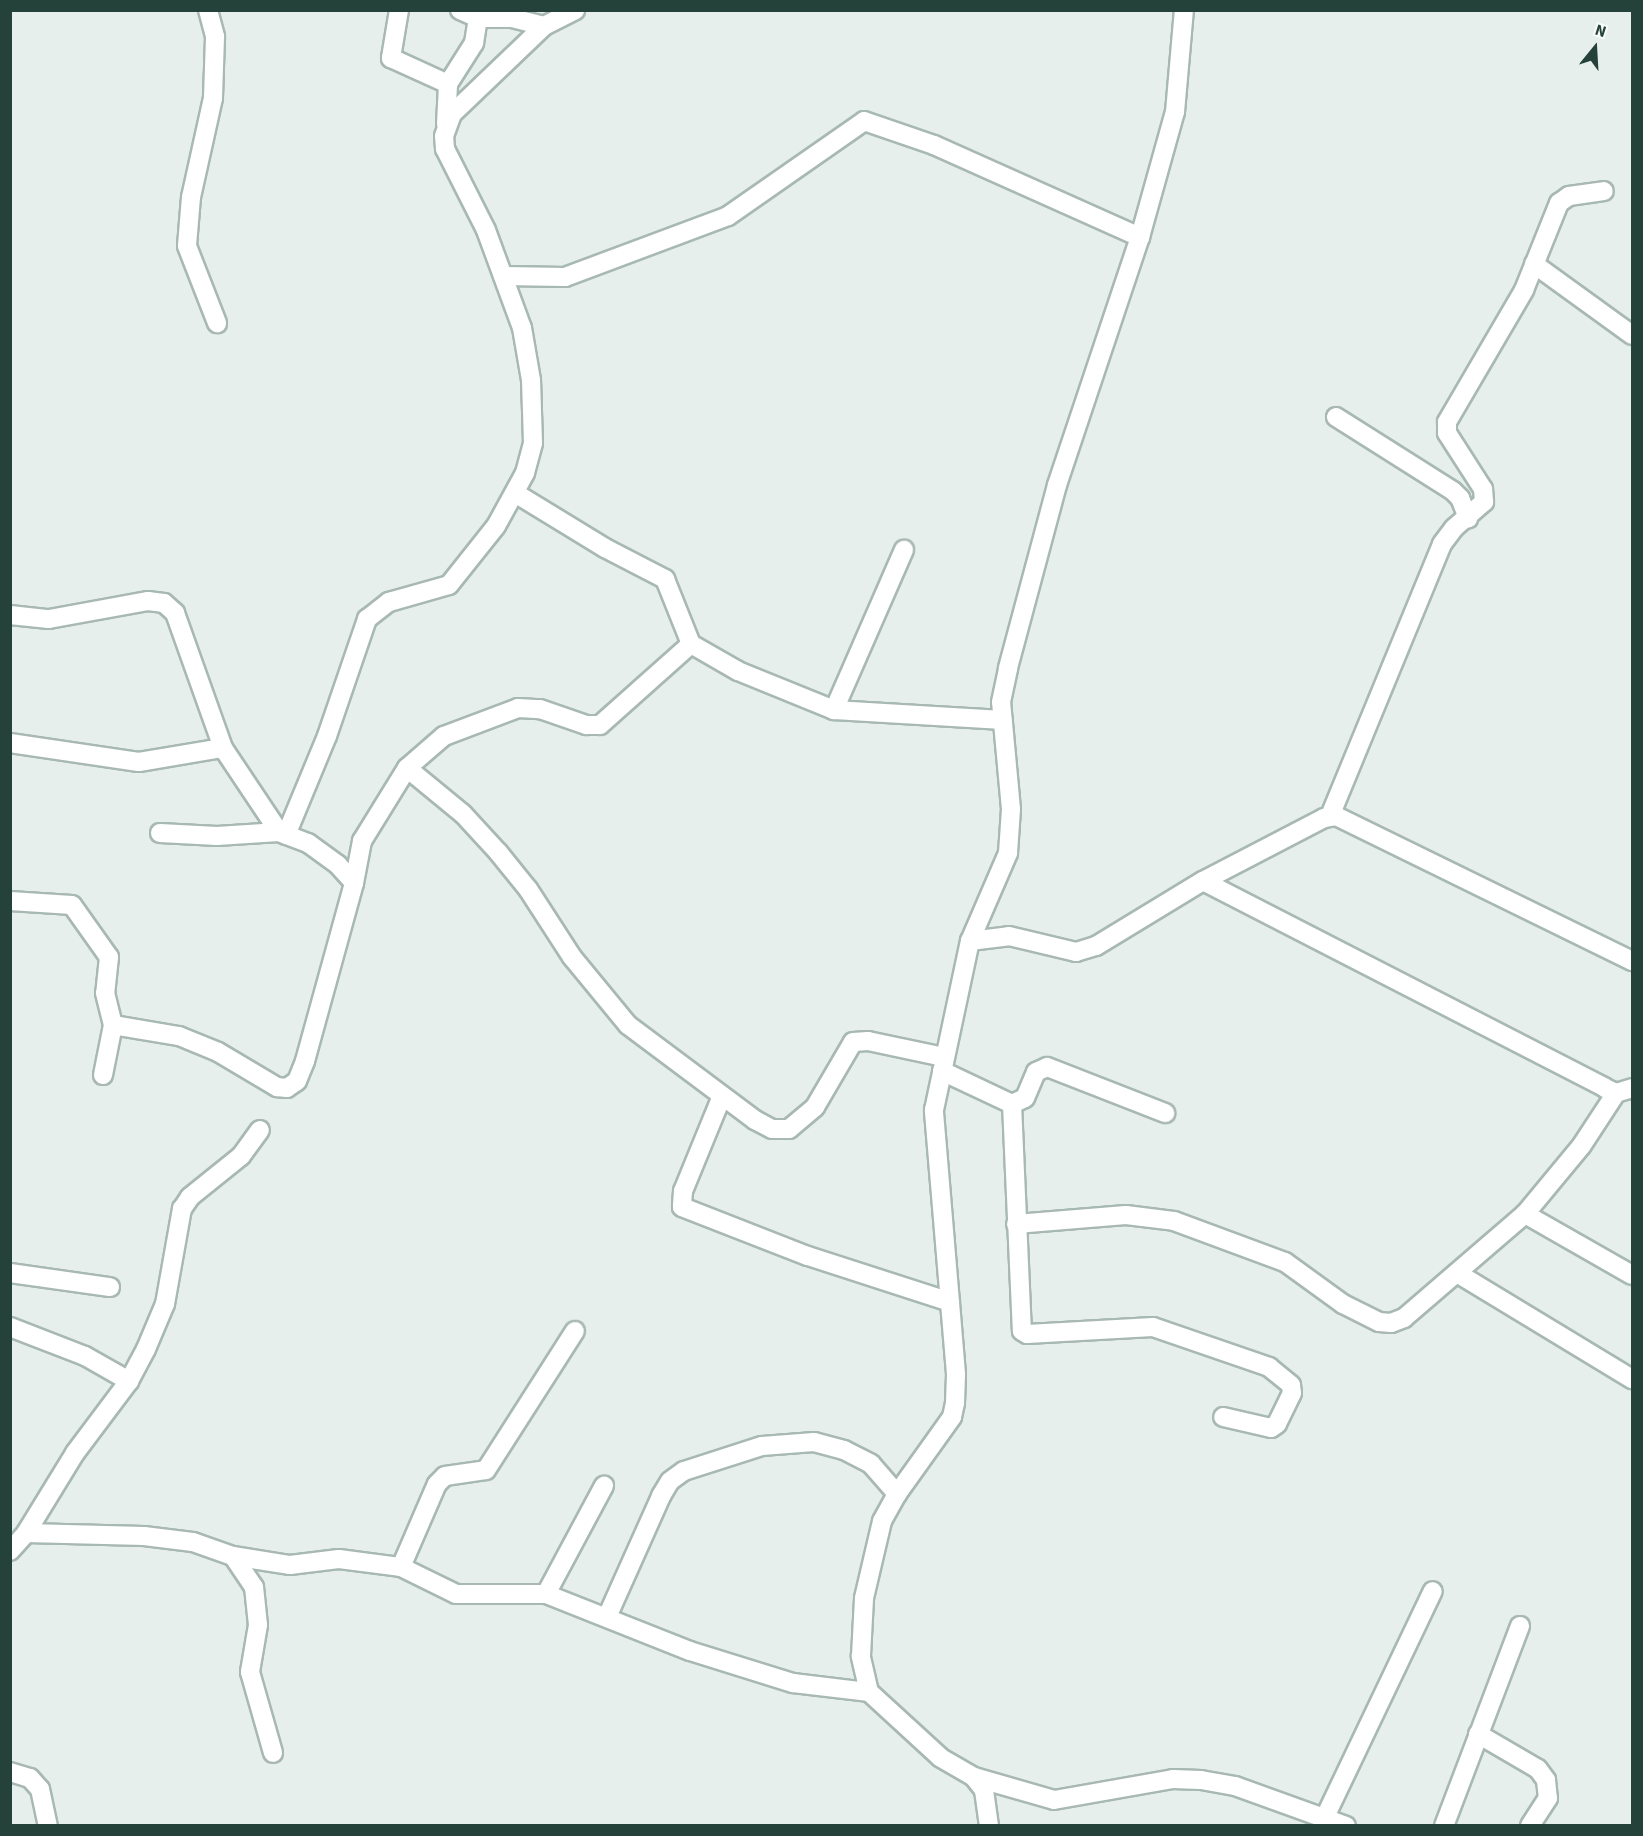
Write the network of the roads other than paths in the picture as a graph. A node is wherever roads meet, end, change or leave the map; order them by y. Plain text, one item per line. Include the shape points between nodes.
1 (208, 10) edge
2 (399, 10) edge
3 (460, 10) edge
4 (575, 10) edge
5 (1184, 10) edge
6 (478, 18) junction
7 (544, 26) junction
8 (448, 84) junction
9 (446, 126) junction
10 (1604, 191) dead end
11 (1140, 237) junction
12 (1534, 264) junction
13 (503, 276) junction
14 (217, 323) dead end
15 (1632, 335) edge
16 (1336, 417) dead end
17 (515, 493) junction
18 (1468, 518) junction
19 (904, 550) dead end
20 (10, 615) edge
21 (691, 644) junction
22 (834, 710) junction
23 (1003, 720) junction
24 (10, 743) edge
25 (223, 748) junction
26 (407, 768) junction
27 (1330, 816) junction
28 (160, 833) dead end
29 (283, 834) junction
30 (1203, 881) junction
31 (354, 883) junction
32 (10, 901) edge
33 (970, 941) junction
34 (1632, 961) edge
35 (113, 1025) junction
36 (943, 1064) junction
37 (103, 1075) dead end
38 (1624, 1090) edge
39 (722, 1096) junction
40 (1012, 1104) junction
41 (1165, 1113) dead end
42 (260, 1130) dead end
43 (1525, 1214) junction
44 (1016, 1224) junction
45 (10, 1273) edge
46 (1457, 1273) junction
47 (1632, 1275) edge
48 (110, 1287) dead end
49 (950, 1302) junction
50 (10, 1327) edge
51 (575, 1331) dead end
52 (1630, 1377) edge
53 (129, 1381) junction
54 (1223, 1417) dead end
55 (604, 1486) dead end
56 (897, 1494) junction
57 (26, 1533) junction
58 (10, 1551) edge
59 (233, 1556) junction
60 (401, 1568) junction
61 (1432, 1591) dead end
62 (546, 1594) junction
63 (607, 1617) junction
64 (1520, 1626) dead end
65 (869, 1692) junction
66 (1478, 1734) junction
67 (273, 1753) dead end
68 (10, 1772) edge
69 (974, 1777) junction
70 (1325, 1817) junction
71 (1298, 1818) edge
72 (48, 1826) edge
73 (989, 1826) edge
74 (1346, 1826) edge
75 (1444, 1826) edge
76 (1530, 1826) edge

1 - 14 street via 216,37 213,98 191,197 187,246
2 - 8 street via 391,58
3 - 6 street
4 - 7 street
5 - 11 street via 1175,112
6 - 7 street via 512,18
6 - 8 street via 474,43
7 - 9 street via 473,91
8 - 9 street
9 - 13 street via 445,149 486,231
10 - 12 street via 1569,196 1559,202
11 - 13 street via 934,145 864,121 728,216 565,276
11 - 23 street via 1103,338 1038,547 1001,702
12 - 15 street
12 - 18 street via 1524,290 1446,428 1485,495 1480,508
13 - 17 street via 522,328 531,380 533,443
16 - 18 street via 1453,491
17 - 21 street via 665,579
17 - 29 street via 472,561 449,585 389,602 368,619 327,736
18 - 27 street via 1454,528 1433,564
19 - 22 street
20 - 25 street via 49,618 148,601 164,603 175,613
21 - 22 street via 747,675
21 - 26 street via 600,725 540,709 518,708 444,736
22 - 23 street
23 - 33 street via 1011,809 1008,853
24 - 25 street via 139,762
25 - 29 street
26 - 31 street via 362,841
26 - 39 street via 463,814 498,852 528,889 572,957 628,1025
27 - 30 street
27 - 34 street via 1348,819 1484,891
28 - 29 street
29 - 31 street via 308,843 338,865
30 - 33 street via 1096,946 1076,952 1009,936
30 - 38 street via 1457,1014
31 - 35 street via 305,1061 297,1081 288,1088 277,1087 218,1052 179,1036
32 - 35 street via 62,902 78,910 109,957 105,993
33 - 36 street
35 - 37 street
36 - 39 street via 868,1041 854,1042 815,1107 789,1129 772,1129
36 - 40 street
36 - 49 street via 934,1110
38 - 43 street
39 - 49 street via 683,1191 682,1207 819,1260
40 - 41 street via 1024,1098 1036,1072 1047,1067
40 - 44 street
42 - 53 street via 241,1156 190,1197 182,1209 165,1304
43 - 46 street
43 - 47 street
44 - 46 street via 1126,1215 1174,1221 1285,1262 1343,1304 1379,1322 1404,1318
44 - 54 street via 1020,1326 1027,1334 1154,1327 1269,1366 1291,1385 1292,1393 1271,1428
45 - 48 street
46 - 52 street
49 - 56 street via 957,1374 952,1417
50 - 53 street via 85,1356
51 - 60 street via 486,1470 445,1476 437,1484
53 - 57 street via 75,1453
55 - 62 street
56 - 63 street via 871,1464 844,1450 814,1442 762,1446 684,1471 670,1481 661,1496
56 - 65 street via 882,1521 864,1598 861,1656
57 - 58 street
57 - 59 street via 144,1536 193,1542
59 - 60 street via 290,1565 339,1559
59 - 67 street via 254,1587 258,1625 250,1672
60 - 62 street via 456,1594
61 - 70 street
62 - 63 street
63 - 65 street via 690,1651 793,1683
64 - 66 street
65 - 69 street via 940,1757
66 - 75 street
66 - 76 street via 1538,1769 1546,1780 1548,1798
68 - 72 street via 30,1778 40,1789
69 - 71 street via 1054,1800 1173,1779 1201,1780 1235,1786
69 - 73 street via 984,1790
70 - 71 street
70 - 74 street

